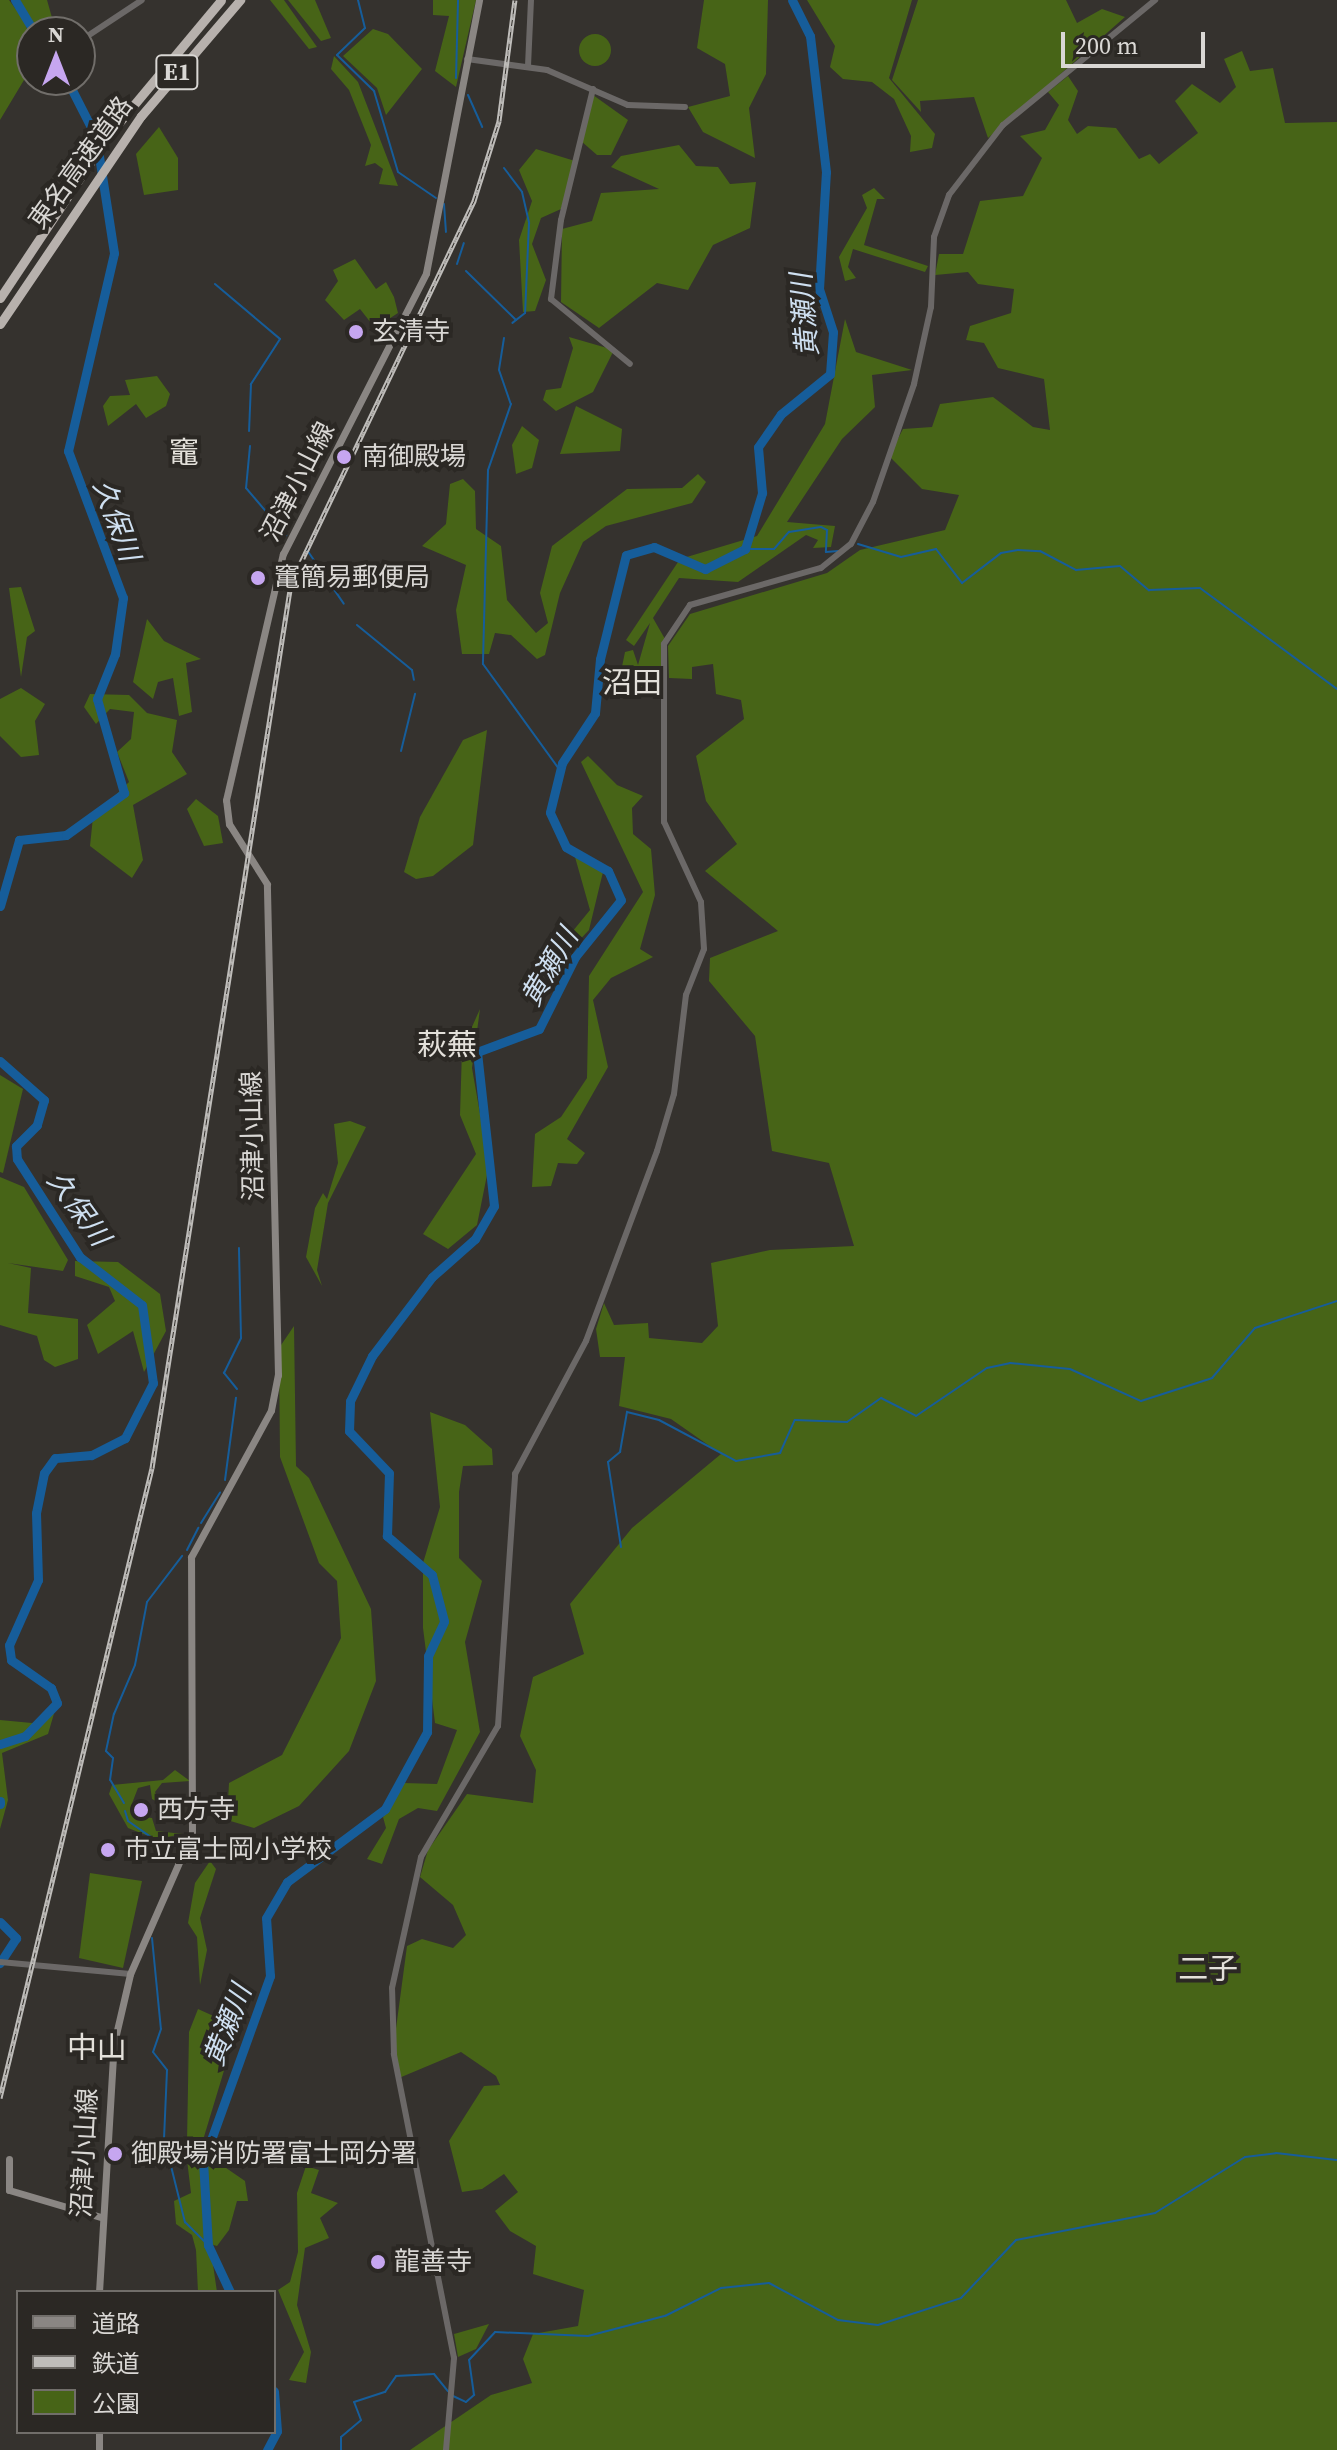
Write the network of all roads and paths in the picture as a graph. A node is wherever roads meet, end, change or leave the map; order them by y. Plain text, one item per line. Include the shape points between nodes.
1 (142, 0) edge
2 (221, 0) edge
3 (240, 0) edge
4 (479, 0) edge
5 (531, 0) edge
6 (1155, 0) edge
7 (96, 30) edge
8 (467, 59) junction
9 (528, 66) junction
10 (593, 89) junction
11 (685, 107) dead end
12 (0, 298) edge
13 (0, 324) edge
14 (630, 364) dead end
15 (4, 1962) edge
16 (130, 1974) junction
17 (9, 2159) dead end
18 (101, 2217) junction
19 (99, 2290) edge
20 (446, 2450) edge

1 - 7 street
2 - 12 highway, 東名高速道路 / E1 via 107,137
3 - 13 highway, 東名高速道路 / E1 via 98,173
4 - 8 main road, 沼津小山線
5 - 9 street
6 - 20 street via 1003,125 949,195 934,237 931,307 914,384 851,544 821,568 690,605 664,644 664,822 701,902 704,949 686,995 674,1094 657,1151 586,1341 515,1474 498,1726 421,1857 392,1988 394,2054 452,2341
8 - 9 street
8 - 16 main road, 沼津小山線 via 426,273 283,554 226,800 229,824 259,863 268,892 278,1375 271,1410 192,1551 192,1833
9 - 10 street
10 - 11 street via 628,105
10 - 14 street via 559,231 551,299
15 - 16 street
16 - 18 main road, 沼津小山線 via 107,2091
17 - 18 main road via 9,2190
18 - 19 main road, 沼津小山線

